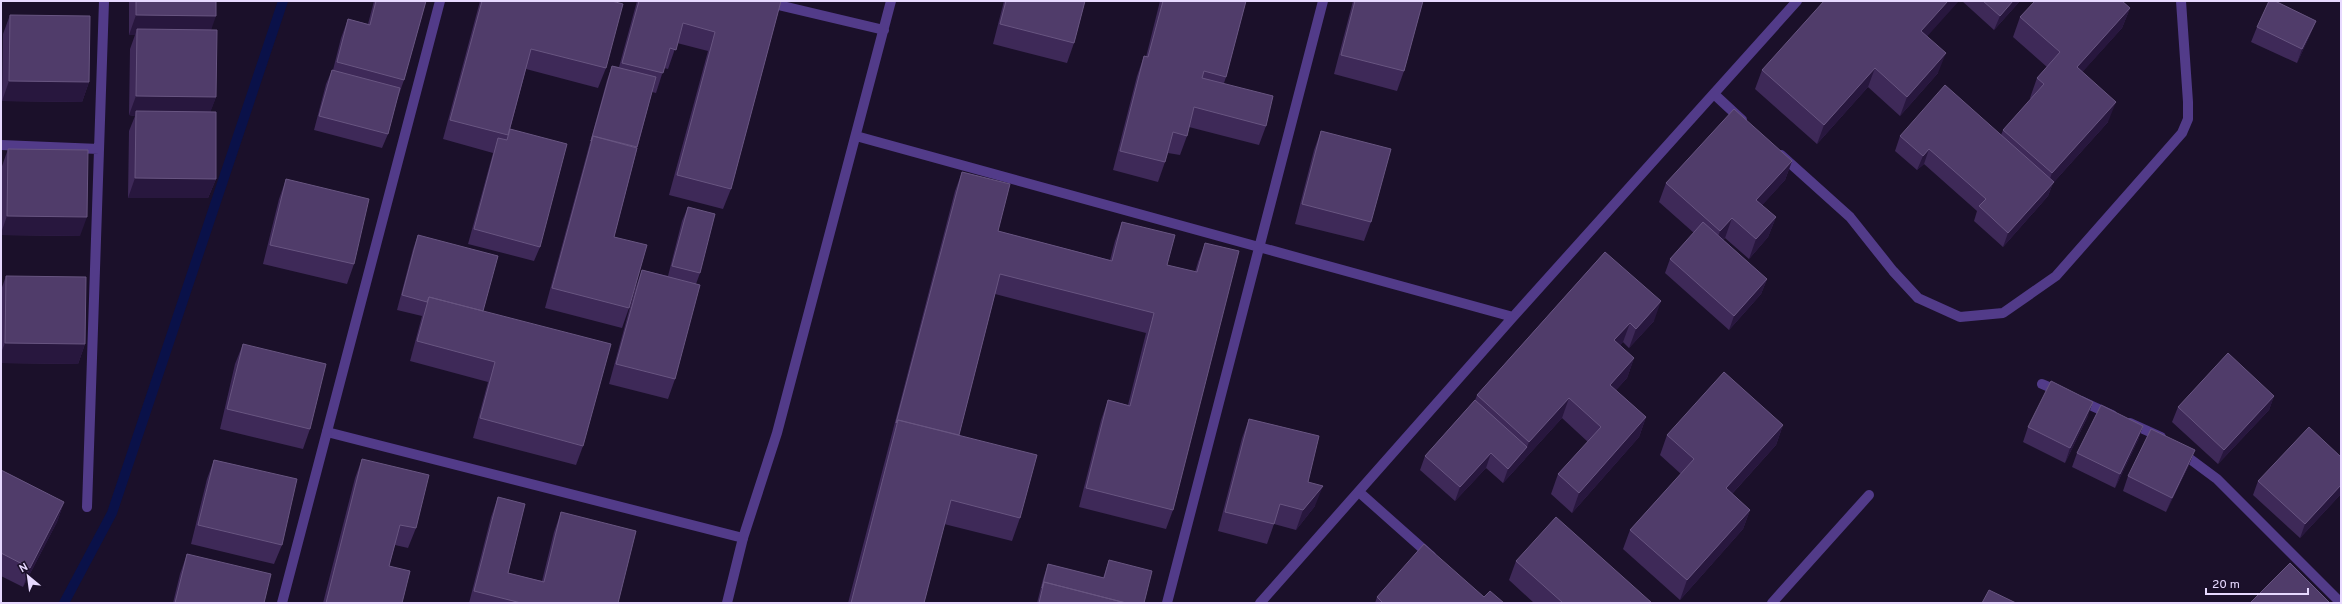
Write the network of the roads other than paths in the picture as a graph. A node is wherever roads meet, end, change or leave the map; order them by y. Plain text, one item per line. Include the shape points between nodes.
1 (104, 1) edge
2 (440, 1) edge
3 (762, 1) edge
4 (891, 1) edge
5 (1323, 1) edge
6 (1797, 1) edge
7 (2182, 1) edge
8 (884, 30) junction
9 (1714, 94) junction
10 (1749, 126) edge
11 (856, 136) junction
12 (1, 146) edge
13 (1773, 148) edge
14 (99, 149) junction
15 (1259, 247) junction
16 (1513, 317) junction
17 (2042, 384) dead end
18 (327, 432) junction
19 (1359, 492) junction
20 (1869, 495) dead end
21 (87, 507) dead end
22 (743, 538) junction
23 (1436, 561) edge
24 (282, 603) edge
25 (727, 603) edge
26 (1166, 603) edge
27 (1260, 603) edge
28 (1772, 603) edge
29 (2341, 603) edge

1 - 14 street
2 - 18 street
3 - 8 street
4 - 8 street
5 - 15 street
6 - 9 street
7 - 13 street via 2188,119 2182,133 2056,276 2003,313 1960,317 1918,298 1850,217
8 - 11 street
9 - 10 street
9 - 16 street
11 - 15 street
11 - 22 street via 777,433
12 - 14 street
14 - 21 street
15 - 16 street
15 - 26 street
16 - 19 street
17 - 29 street via 2170,444 2216,478
18 - 22 street
18 - 24 street
19 - 23 street
19 - 27 street
20 - 28 street
22 - 25 street

